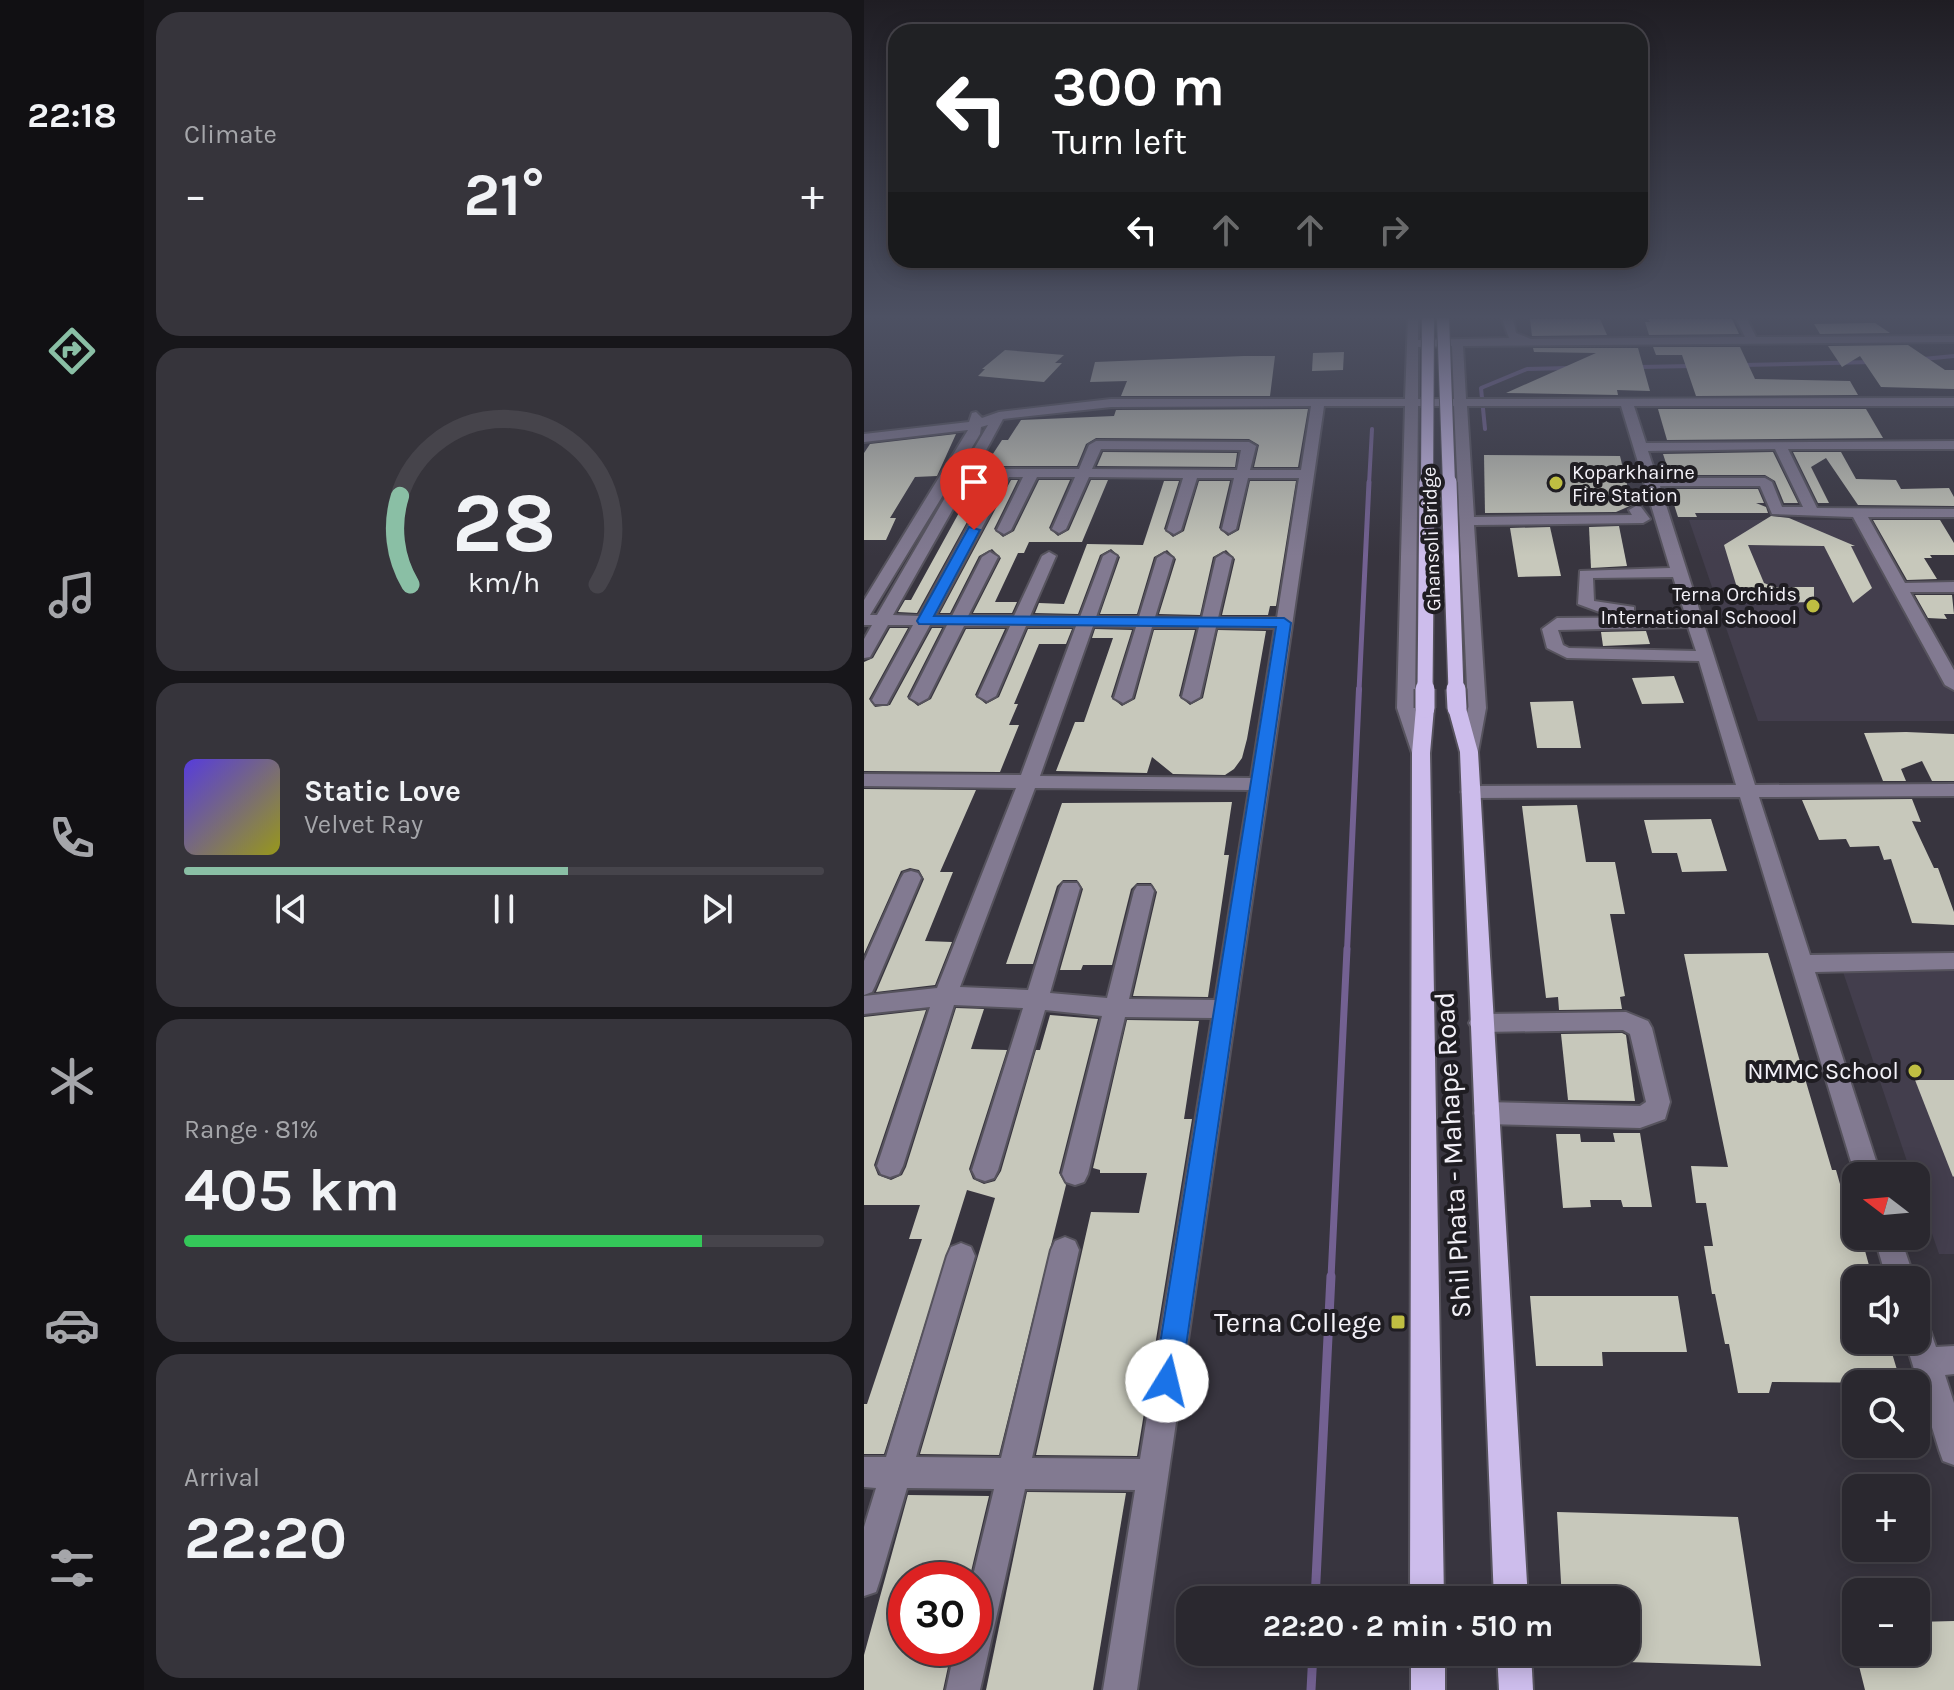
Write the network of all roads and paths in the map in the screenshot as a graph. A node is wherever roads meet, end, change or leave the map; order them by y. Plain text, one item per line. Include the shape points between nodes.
1 (1411, 398) edge
2 (1427, 398) edge
3 (1446, 398) edge
4 (1465, 398) edge
5 (1318, 402) junction
6 (1954, 402) edge
7 (1411, 403) junction
8 (1466, 404) junction
9 (1627, 404) junction
10 (999, 416) junction
11 (975, 419) junction
12 (864, 426) edge
13 (869, 437) edge
14 (1712, 442) dead end
15 (1640, 445) junction
16 (1780, 445) junction
17 (1954, 445) edge
18 (864, 450) edge
19 (1087, 467) junction
20 (1244, 467) junction
21 (948, 473) junction
22 (969, 473) junction
23 (1004, 473) junction
24 (1032, 473) junction
25 (1191, 474) junction
26 (1307, 474) junction
27 (1652, 482) junction
28 (1636, 510) dead end
29 (1812, 512) junction
30 (1858, 513) junction
31 (1954, 513) edge
32 (1467, 521) junction
33 (1059, 529) dead end
34 (1229, 529) dead end
35 (1004, 530) dead end
36 (1174, 530) dead end
37 (1049, 556) dead end
38 (1110, 556) dead end
39 (990, 557) dead end
40 (1165, 558) dead end
41 (1224, 558) dead end
42 (1680, 572) junction
43 (1954, 587) edge
44 (1901, 588) junction
45 (864, 613) edge
46 (1694, 616) junction
47 (864, 620) edge
48 (883, 621) junction
49 (924, 621) junction
50 (958, 621) junction
51 (1020, 621) junction
52 (1086, 622) junction
53 (1146, 622) junction
54 (1209, 622) junction
55 (1652, 622) junction
56 (1284, 623) junction
57 (864, 653) edge
58 (1662, 655) junction
59 (1706, 656) junction
60 (1953, 683) edge
61 (987, 696) dead end
62 (1191, 697) dead end
63 (919, 698) dead end
64 (1123, 698) dead end
65 (881, 700) dead end
66 (1425, 708) joint
67 (1457, 708) joint
68 (1469, 752) junction
69 (1421, 753) junction
70 (864, 780) edge
71 (1029, 780) junction
72 (1257, 784) junction
73 (1954, 790) edge
74 (1748, 791) junction
75 (1471, 792) junction
76 (911, 878) dead end
77 (1070, 888) dead end
78 (1144, 891) dead end
79 (1954, 961) edge
80 (1802, 964) junction
81 (864, 986) edge
82 (945, 996) junction
83 (1039, 999) junction
84 (864, 1005) edge
85 (1115, 1008) junction
86 (1224, 1009) junction
87 (1481, 1023) junction
88 (1486, 1113) junction
89 (1864, 1162) edge
90 (890, 1166) dead end
91 (985, 1170) dead end
92 (1075, 1174) dead end
93 (1065, 1250) dead end
94 (961, 1256) dead end
95 (1940, 1361) edge
96 (1954, 1450) edge
97 (864, 1472) edge
98 (896, 1473) junction
99 (1013, 1474) junction
100 (1153, 1475) junction
101 (992, 1564) edge
102 (864, 1580) edge
103 (1427, 1586) edge
104 (1510, 1586) edge
105 (968, 1666) edge
106 (1428, 1666) edge
107 (1515, 1666) edge
108 (963, 1690) edge
109 (1120, 1690) edge
110 (1428, 1690) edge
111 (1516, 1690) edge

1 - 7 street
2 - 66 main road, Ghansoli Bridge, bridge
3 - 67 main road, Ghansoli Bridge, bridge
4 - 8 street
5 - 7 street
5 - 10 street via 1111,403
5 - 26 street
6 - 9 street
7 - 8 street
7 - 69 street via 1406,708
8 - 9 street
8 - 32 street
9 - 15 street
10 - 11 street
10 - 22 street
11 - 12 street
11 - 13 street
11 - 21 street via 974,434
13 - 18 street
14 - 15 street
15 - 16 street
15 - 27 street
16 - 17 street
16 - 29 street
19 - 20 street
19 - 24 street
19 - 25 street
19 - 33 street
20 - 25 street
20 - 26 street
20 - 34 street
21 - 22 street
21 - 45 street
22 - 23 street
22 - 48 street
23 - 24 street
23 - 49 street
24 - 35 street
25 - 36 street
26 - 56 street
27 - 29 street via 1765,482 1777,511
27 - 42 street
28 - 32 street via 1643,519
29 - 30 street
30 - 31 street
30 - 44 street
32 - 68 street via 1477,708
37 - 51 street
38 - 52 street
39 - 50 street
40 - 53 street
41 - 54 street
42 - 46 street
42 - 46 street via 1589,572 1582,577 1586,604
43 - 44 street
44 - 60 street
46 - 55 street
46 - 59 street
47 - 48 street
48 - 49 street
48 - 57 street
49 - 50 street
49 - 65 street
50 - 51 street
50 - 63 street
51 - 52 street
51 - 61 street
52 - 53 street
52 - 71 street
53 - 54 street
53 - 64 street
54 - 56 street
54 - 62 street
55 - 58 street
55 - 58 street via 1557,623 1550,629 1555,648 1567,653
56 - 72 street
58 - 59 street
59 - 74 street
66 - 69 main road, Shil Phata - Mahape Road
67 - 68 main road, Shil Phata - Mahape Road
68 - 75 main road, Shil Phata - Mahape Road
69 - 103 main road, Shil Phata - Mahape Road
70 - 71 street
71 - 72 street
71 - 82 street
72 - 86 street
73 - 74 street
74 - 75 street
74 - 80 street
75 - 87 main road, Shil Phata - Mahape Road
76 - 81 street
77 - 83 street
78 - 85 street
79 - 80 street
80 - 89 street
82 - 83 street
82 - 84 street
82 - 90 street
83 - 85 street
83 - 91 street
85 - 86 street
85 - 92 street
86 - 100 street
87 - 88 main road, Shil Phata - Mahape Road
87 - 88 street via 1626,1021 1640,1028 1658,1102 1656,1112 1640,1117
88 - 104 main road, Shil Phata - Mahape Road
93 - 99 street
94 - 98 street
95 - 96 street
97 - 98 street
98 - 99 street
98 - 102 street
99 - 100 street
99 - 101 street
100 - 109 street
105 - 108 street
106 - 110 main road
107 - 111 main road

